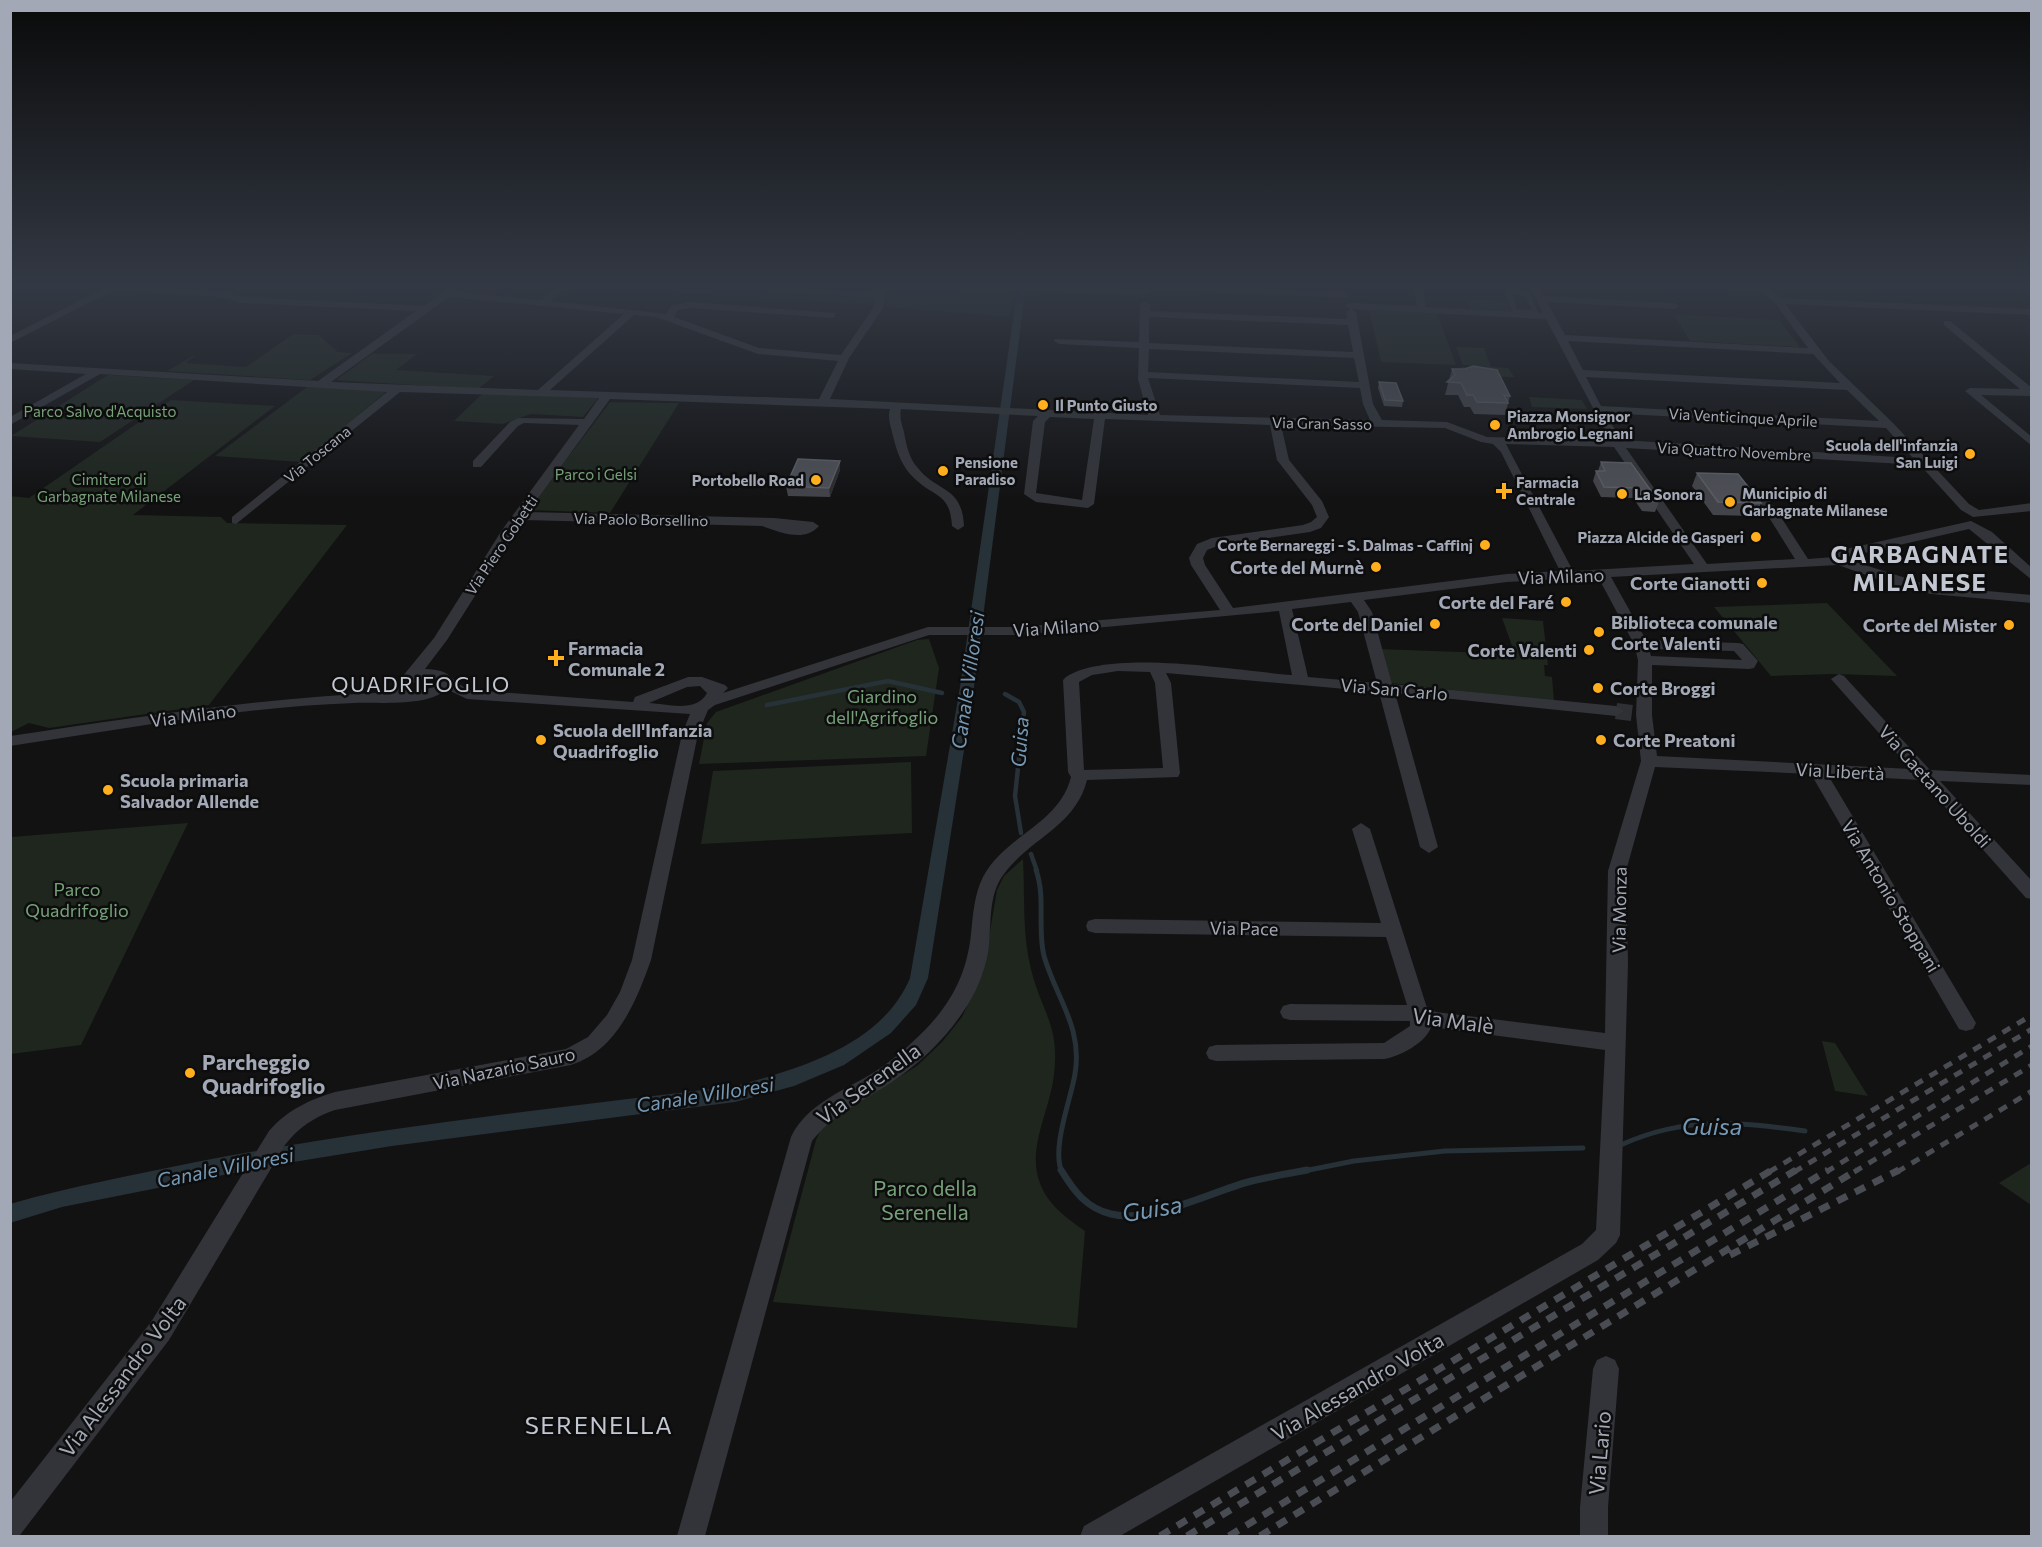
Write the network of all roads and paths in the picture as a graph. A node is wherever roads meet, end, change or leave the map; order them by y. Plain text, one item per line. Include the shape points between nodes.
1 (359, 357) edge
2 (581, 357) edge
3 (834, 357) edge
4 (1143, 357) edge
5 (1360, 357) edge
6 (1571, 357) edge
7 (1822, 357) edge
8 (1988, 357) edge
9 (844, 358) joint
10 (10, 366) edge
11 (98, 371) junction
12 (1579, 373) junction
13 (1143, 375) junction
14 (321, 384) junction
15 (1365, 385) junction
16 (1848, 387) junction
17 (397, 389) junction
18 (542, 392) junction
19 (2031, 393) edge
20 (607, 395) junction
21 (823, 402) junction
22 (896, 407) junction
23 (1597, 409) junction
24 (1047, 413) junction
25 (1100, 416) junction
26 (1155, 418) junction
27 (10, 422) edge
28 (587, 422) junction
29 (1275, 422) junction
30 (1378, 424) junction
31 (1889, 425) junction
32 (2031, 443) edge
33 (1617, 444) junction
34 (1509, 446) junction
35 (1923, 462) junction
36 (477, 464) dead end
37 (1764, 500) dead end
38 (2031, 507) edge
39 (519, 516) junction
40 (1974, 519) junction
41 (236, 520) dead end
42 (764, 522) dead end
43 (958, 526) dead end
44 (1839, 561) junction
45 (1803, 562) junction
46 (1702, 566) junction
47 (1603, 574) junction
48 (1569, 575) junction
49 (2031, 576) edge
50 (1356, 598) junction
51 (2031, 599) edge
52 (1285, 608) junction
53 (1229, 613) junction
54 (440, 640) junction
55 (1641, 644) junction
56 (1645, 660) junction
57 (1163, 673) junction
58 (445, 678) junction
59 (1839, 679) dead end
60 (1301, 681) junction
61 (1387, 689) junction
62 (412, 690) junction
63 (668, 692) junction
64 (512, 698) junction
65 (707, 698) junction
66 (602, 703) junction
67 (680, 710) junction
68 (1616, 711) tunnel mouth
69 (690, 734) junction
70 (10, 741) edge
71 (1649, 761) junction
72 (1817, 770) junction
73 (1080, 775) junction
74 (1925, 775) junction
75 (2031, 780) edge
76 (1361, 829) dead end
77 (1429, 847) dead end
78 (2031, 893) edge
79 (1095, 926) dead end
80 (1393, 930) junction
81 (1290, 1012) dead end
82 (1419, 1013) junction
83 (1966, 1023) dead end
84 (1616, 1043) junction
85 (1216, 1053) dead end
86 (245, 1191) joint
87 (1610, 1225) joint
88 (1606, 1369) dead end
89 (10, 1525) edge
90 (691, 1536) edge
91 (1094, 1536) edge
92 (1594, 1536) edge

1 - 14 street
2 - 18 street
3 - 9 street
4 - 13 street
5 - 15 street
6 - 12 street
7 - 16 street
8 - 19 street
9 - 21 street
10 - 11 street, Via Gran Sasso
11 - 14 street, Via Gran Sasso
11 - 27 street
12 - 16 street
12 - 23 street
13 - 15 street
13 - 26 street
14 - 17 street, Via Gran Sasso
15 - 30 street via 1368,404
16 - 31 street
17 - 18 street, Via Gran Sasso
17 - 41 street, Via Toscana
18 - 20 street, Via Gran Sasso
19 - 32 street via 1970,391
20 - 21 street, Via Gran Sasso
20 - 28 street, Via Piero Gobetti
21 - 22 street, Via Gran Sasso
22 - 24 street, Via Gran Sasso
22 - 43 street via 894,414 909,465 952,498 959,510
23 - 31 street, Via Venticinque Aprile
23 - 33 street
24 - 25 street, Via Gran Sasso
24 - 25 street via 1039,421 1030,494 1088,504
25 - 26 street, Via Gran Sasso
26 - 29 street, Via Gran Sasso
28 - 36 street via 522,420
28 - 39 street, Via Piero Gobetti
29 - 30 street, Via Gran Sasso
29 - 53 street via 1286,465 1318,504 1323,517 1321,522 1305,529 1217,540 1202,547 1196,558 1198,566
30 - 34 street, Via Gran Sasso via 1447,425
31 - 35 street
33 - 34 street
33 - 35 street, Via Quattro Novembre
33 - 46 street
34 - 48 street
35 - 40 street
37 - 45 street
38 - 40 street
39 - 42 street, Via Paolo Borsellino
39 - 54 street, Via Piero Gobetti
40 - 44 street via 1842,554
40 - 49 street
44 - 45 street, Via Milano
44 - 51 street via 1931,590
45 - 46 street, Via Milano
46 - 47 street, Via Milano
47 - 48 street, Via Milano
47 - 55 street, Via Monza
48 - 50 street, Via Milano via 1470,582
50 - 52 street, Via Milano
50 - 61 street via 1365,612
52 - 53 street, Via Milano
52 - 60 street
53 - 65 street, Via Milano via 909,636 762,685
54 - 58 street
54 - 62 street, Via Piero Gobetti
55 - 56 street, Via Monza
55 - 56 street via 1738,647 1751,660 1749,665
56 - 71 street, Via Monza via 1642,715
57 - 60 street, Via San Carlo
57 - 73 street, Via San Carlo via 1136,666 1083,673 1071,681 1076,771
57 - 73 street via 1172,773
58 - 62 street via 441,688
58 - 62 street via 429,672
58 - 64 street, Via Milano via 460,692
59 - 74 street, Via Gaetano Uboldi
60 - 61 street, Via San Carlo
61 - 68 street, Via San Carlo
61 - 77 street
62 - 64 street, Via Milano via 442,699
62 - 70 street, Via Milano
63 - 65 street, Via Milano via 686,682 702,682
63 - 66 street, Via Milano via 645,699
63 - 67 street, Via Nazario Sauro via 665,700
64 - 66 street, Via Milano
65 - 67 street, Via Milano
65 - 69 street, Via Nazario Sauro
66 - 67 street, Via Milano
67 - 69 street, Via Nazario Sauro
69 - 86 street, Via Nazario Sauro via 643,954 622,1005 599,1041 571,1057 314,1107 297,1117 277,1138
71 - 72 street, Via Libertà
71 - 84 street, Via Monza via 1617,871
72 - 74 street, Via Libertà
72 - 83 street, Via Antonio Stoppani
73 - 90 street, Via Serenella via 1075,795 1063,812 996,870 987,887 973,973 962,998 944,1023 896,1069 815,1119 802,1137
74 - 75 street, Via Libertà
74 - 78 street, Via Gaetano Uboldi
76 - 80 street
79 - 80 street, Via Pace
80 - 82 street
81 - 82 street, Via Malè
82 - 84 street, Via Malè via 1433,1020
82 - 85 street via 1421,1029 1390,1050
84 - 87 street, Via Monza
86 - 89 street, Via Alessandro Volta via 155,1338
87 - 91 street, Via Alessandro Volta via 1608,1235 1590,1252
88 - 92 street, Via Lario

